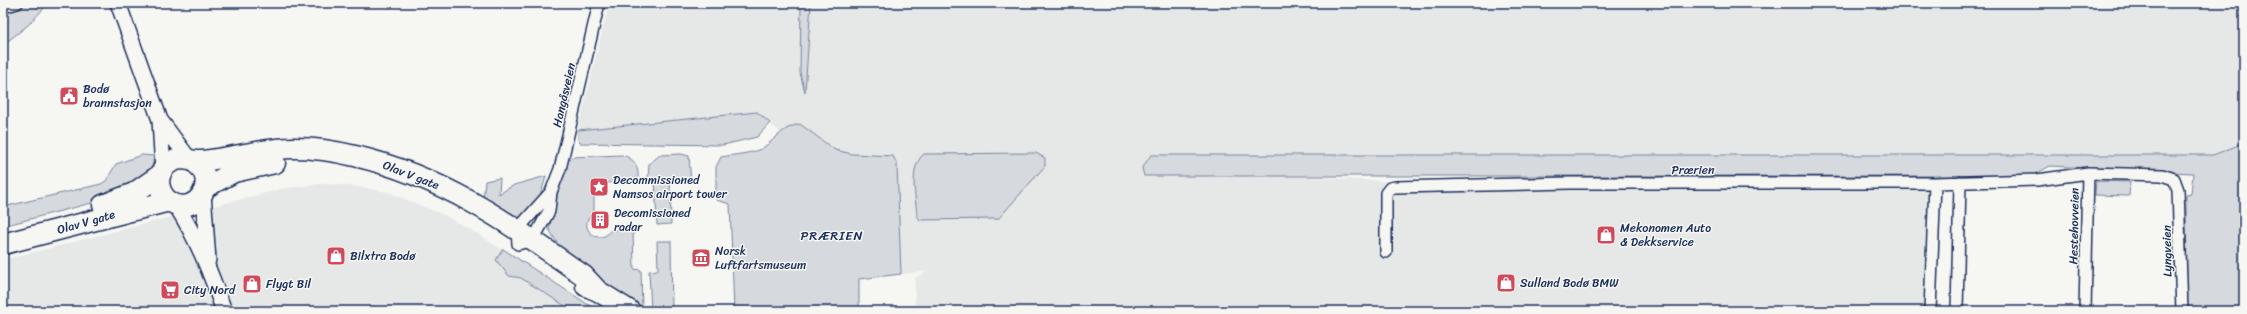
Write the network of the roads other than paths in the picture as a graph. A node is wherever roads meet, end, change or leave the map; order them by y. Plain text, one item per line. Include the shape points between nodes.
1 (17, 3) edge
2 (118, 3) edge
3 (599, 3) edge
4 (3, 7) edge
5 (160, 120) junction
6 (192, 160) junction
7 (162, 172) junction
8 (2088, 173) junction
9 (1960, 182) junction
10 (1935, 183) junction
11 (204, 190) junction
12 (551, 192) junction
13 (172, 203) junction
14 (3, 230) edge
15 (523, 238) junction
16 (3, 244) edge
17 (1386, 252) dead end
18 (209, 267) junction
19 (224, 311) edge
20 (630, 311) edge
21 (1930, 311) edge
22 (1957, 311) edge
23 (2085, 311) edge
24 (2182, 311) edge

1 - 4 street
2 - 5 street
3 - 12 street, Hangåsveien via 560,169
5 - 6 street
5 - 7 street
6 - 7 highway, Olav V gate via 176,160
6 - 11 highway via 204,172
6 - 15 highway, Olav V gate via 284,149 326,150 353,155 398,168 441,185 482,207
7 - 13 highway via 160,188
7 - 14 highway, Olav V gate via 134,193 111,203
8 - 9 street, Hestehovveien via 2037,180
8 - 23 street, Hestehovveien
8 - 24 street, Lyngveien via 2162,175 2174,178 2178,190
9 - 10 street, Hestehovveien
9 - 22 street
10 - 17 street, Prærien via 1569,183 1395,187 1386,193
10 - 21 street
11 - 13 highway, Olav V gate via 191,204
11 - 15 highway, Olav V gate via 234,172 276,163 344,164 378,172 422,189
11 - 18 street
12 - 15 street
12 - 15 street via 549,211
13 - 16 highway, Olav V gate
13 - 18 street via 186,220
15 - 20 highway, Olav V gate via 584,276 598,291
18 - 19 street

